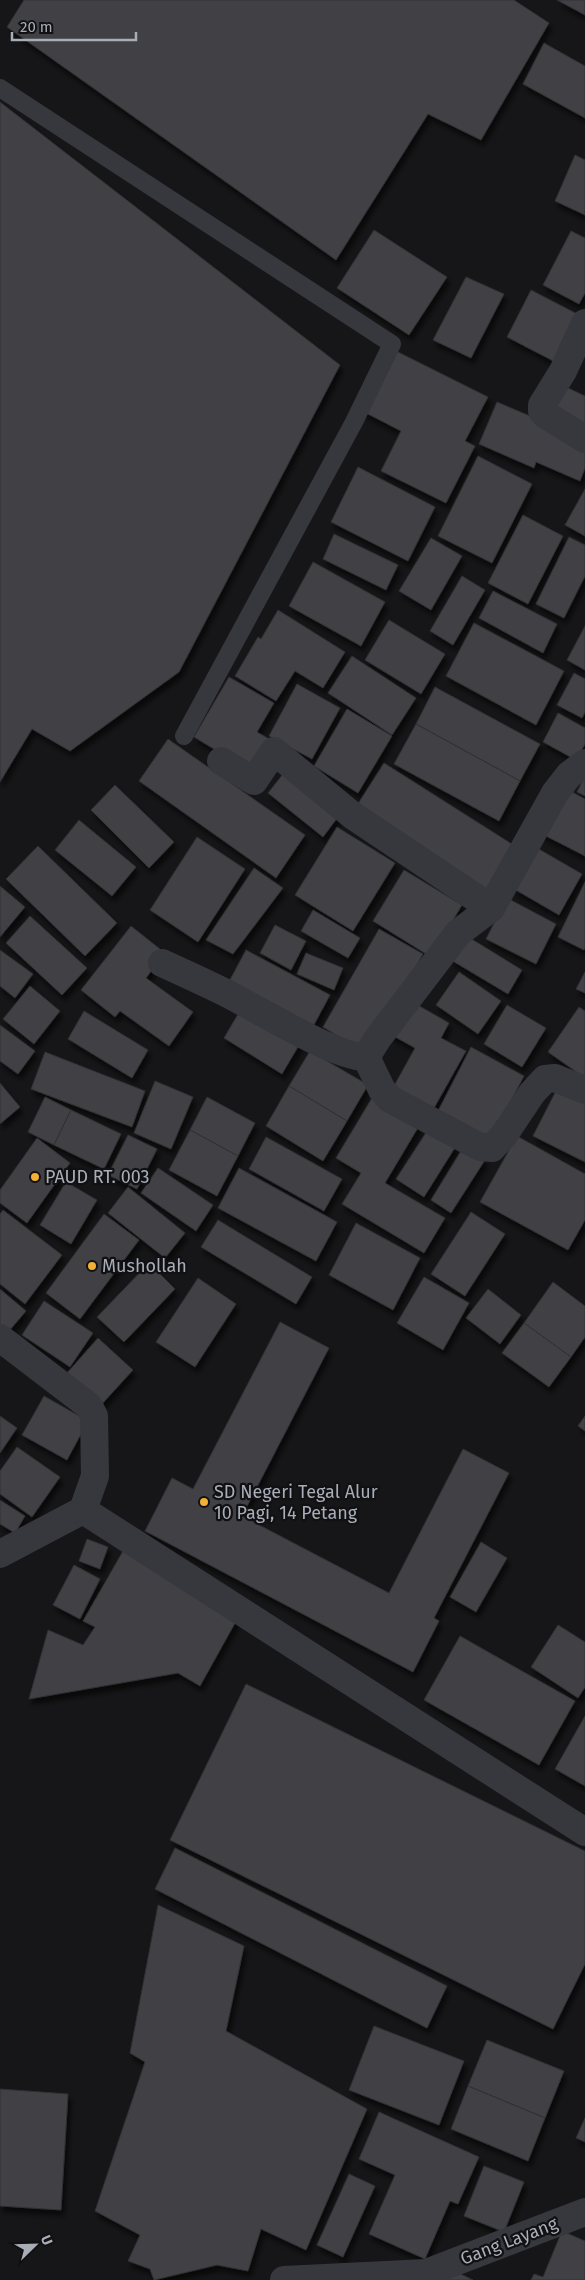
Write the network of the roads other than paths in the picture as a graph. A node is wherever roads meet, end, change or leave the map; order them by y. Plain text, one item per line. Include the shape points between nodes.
1 (0, 88) edge
2 (585, 323) edge
3 (585, 439) edge
4 (184, 736) dead end
5 (221, 761) dead end
6 (585, 763) edge
7 (491, 908) junction
8 (162, 963) dead end
9 (366, 1057) junction
10 (585, 1090) edge
11 (0, 1338) edge
12 (83, 1510) junction
13 (0, 1554) edge
14 (585, 1832) edge
15 (585, 2212) edge
16 (284, 2280) edge

1 - 4 lane via 392,344 354,422
2 - 3 street via 563,371 542,405 542,411
5 - 7 street via 254,781 274,751 352,815
6 - 7 street via 569,775 555,793
7 - 9 street via 458,933
8 - 9 street via 298,1031 340,1050
9 - 10 street via 390,1099 480,1147 492,1148 545,1079 555,1078
11 - 12 street via 92,1411 96,1476
12 - 13 street
12 - 14 street
15 - 16 street, Gang Layang via 426,2273

